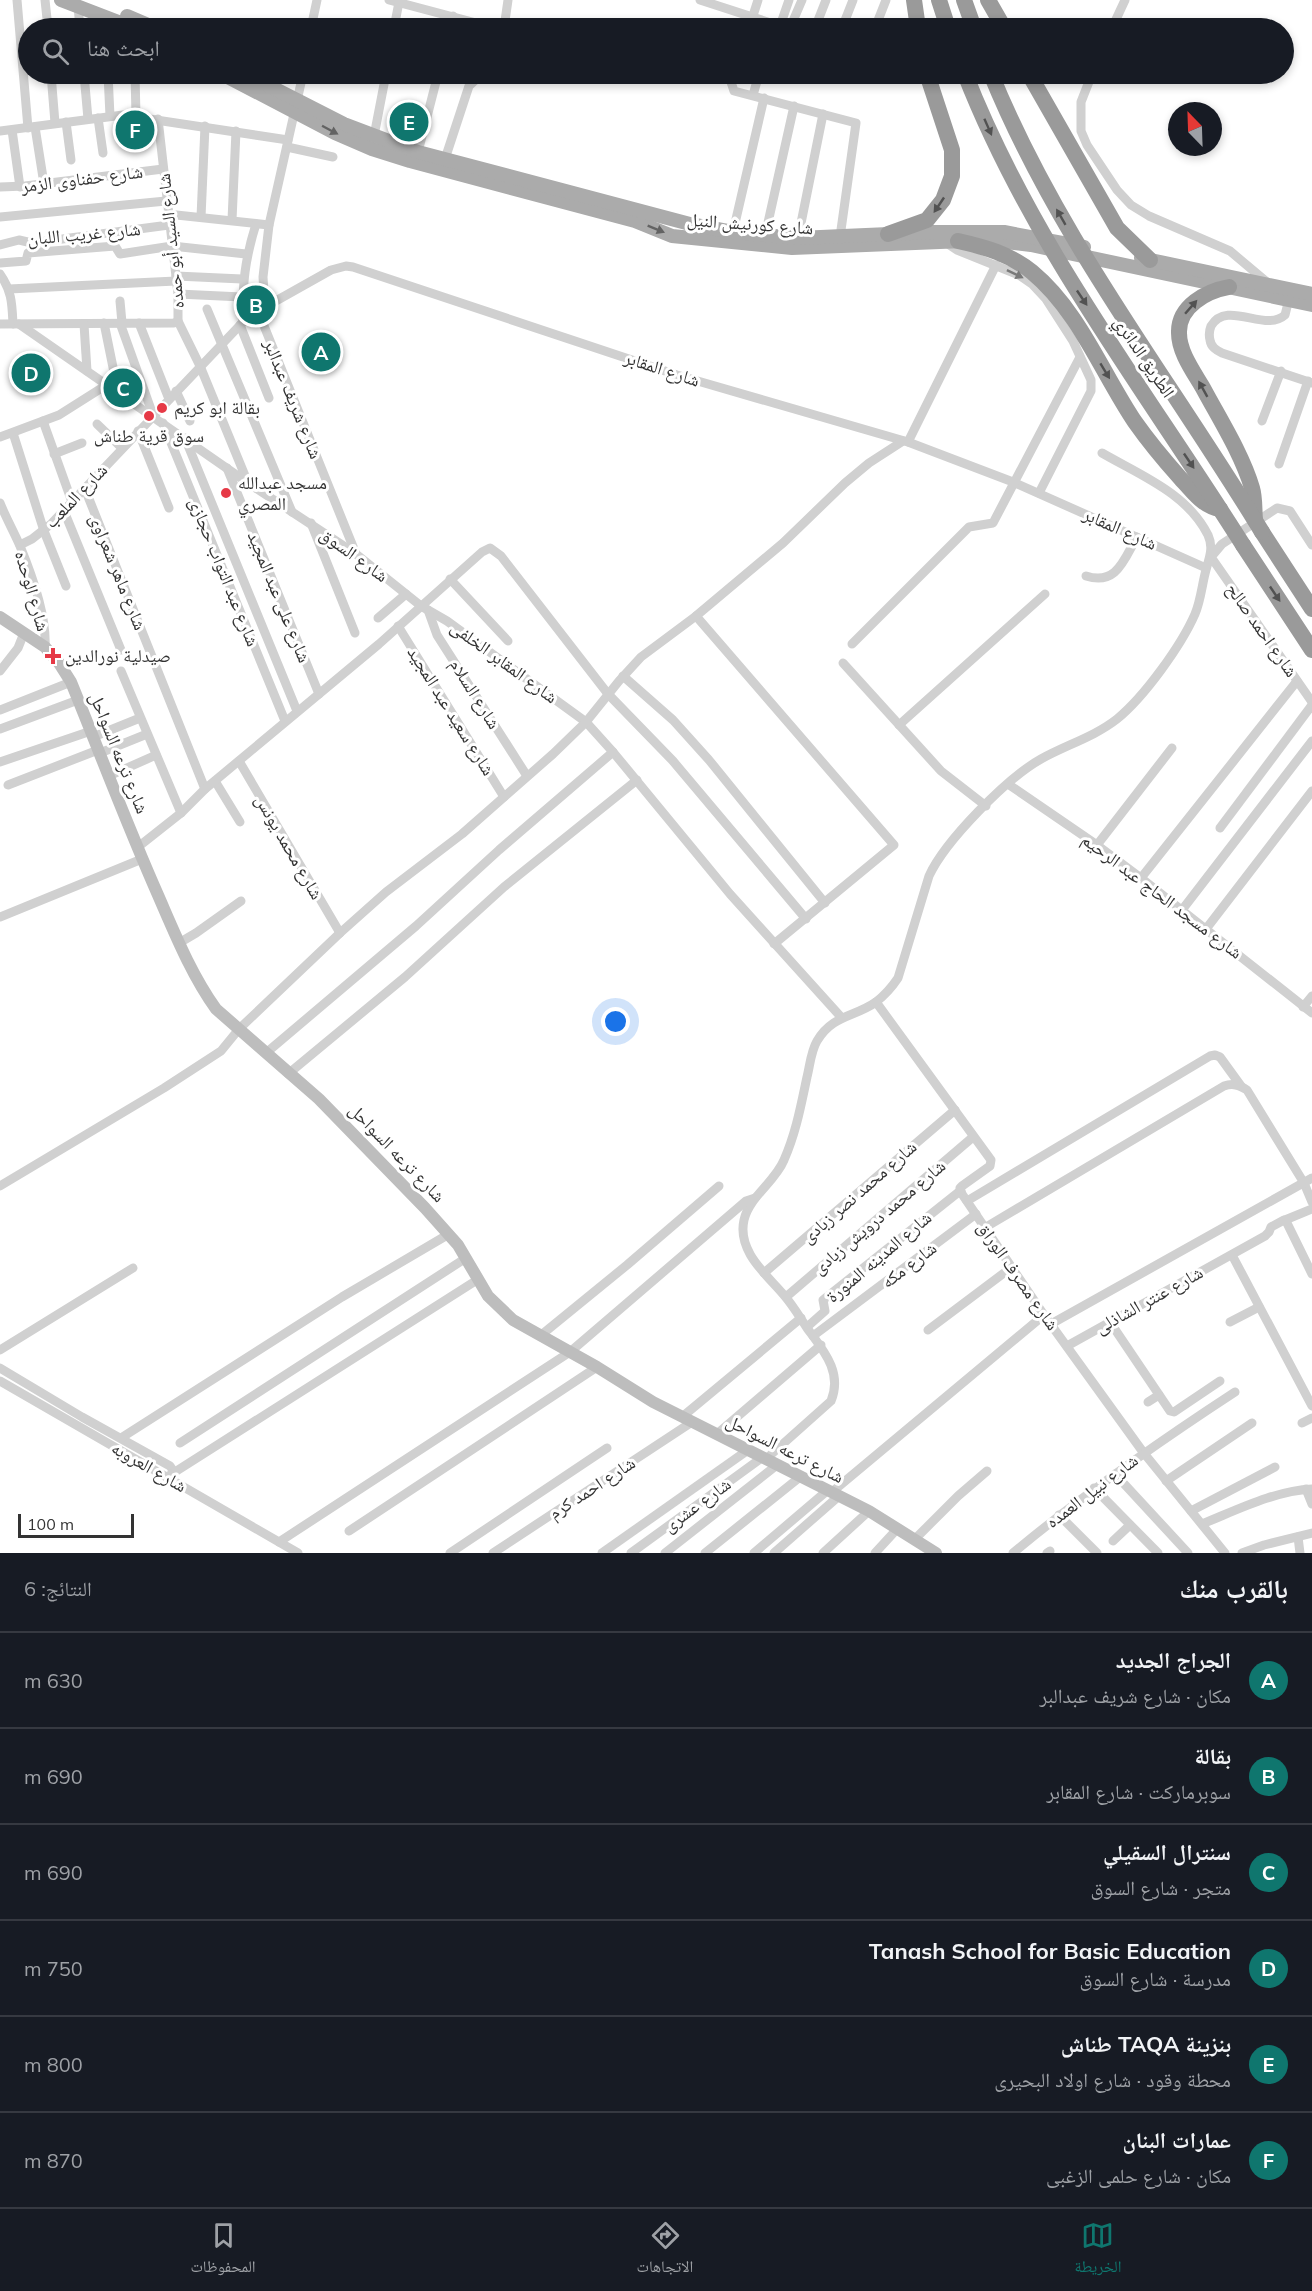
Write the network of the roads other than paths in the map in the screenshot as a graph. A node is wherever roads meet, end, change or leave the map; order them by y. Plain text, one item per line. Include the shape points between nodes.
1 (17, 0) edge
2 (45, 0) edge
3 (62, 0) edge
4 (317, 0) edge
5 (438, 0) edge
6 (508, 0) edge
7 (699, 0) edge
8 (758, 0) edge
9 (789, 0) edge
10 (802, 0) edge
11 (826, 0) edge
12 (853, 0) edge
13 (886, 0) edge
14 (914, 0) edge
15 (939, 0) edge
16 (964, 0) edge
17 (988, 0) edge
18 (1125, 0) edge
19 (401, 2) edge
20 (83, 3) edge
21 (436, 12) junction
22 (453, 16) joint
23 (753, 17) joint
24 (19, 18) edge
25 (47, 18) edge
26 (81, 18) edge
27 (101, 18) edge
28 (126, 18) edge
29 (314, 18) edge
30 (397, 18) edge
31 (460, 18) edge
32 (505, 18) edge
33 (782, 18) edge
34 (794, 18) edge
35 (819, 18) edge
36 (847, 18) edge
37 (879, 18) edge
38 (917, 18) edge
39 (945, 18) edge
40 (970, 18) edge
41 (998, 18) edge
42 (1117, 18) edge
43 (27, 84) edge
44 (52, 84) edge
45 (86, 84) edge
46 (108, 84) edge
47 (135, 84) edge
48 (246, 84) edge
49 (262, 84) edge
50 (301, 84) edge
51 (384, 84) edge
52 (435, 84) edge
53 (470, 84) edge
54 (732, 84) edge
55 (756, 84) edge
56 (922, 84) edge
57 (969, 84) edge
58 (996, 84) edge
59 (1035, 84) edge
60 (1088, 84) edge
61 (753, 95) junction
62 (764, 98) junction
63 (297, 105) junction
64 (794, 106) junction
65 (823, 114) junction
66 (110, 116) junction
67 (136, 116) junction
68 (93, 118) junction
69 (158, 119) junction
70 (66, 122) junction
71 (55, 123) junction
72 (205, 126) junction
73 (32, 127) junction
74 (12, 130) junction
75 (0, 131) edge
76 (236, 131) junction
77 (374, 136) junction
78 (288, 143) junction
79 (418, 152) junction
80 (103, 153) dead end
81 (333, 157) dead end
82 (445, 159) junction
83 (71, 160) dead end
84 (163, 169) junction
85 (44, 184) junction
86 (0, 187) edge
87 (20, 187) junction
88 (166, 201) junction
89 (167, 214) junction
90 (0, 217) edge
91 (201, 217) junction
92 (232, 220) junction
93 (256, 224) junction
94 (690, 224) junction
95 (169, 225) junction
96 (268, 225) junction
97 (733, 232) junction
98 (888, 234) junction
99 (765, 236) junction
100 (840, 237) junction
101 (686, 238) junction
102 (798, 238) junction
103 (951, 241) junction
104 (0, 245) edge
105 (172, 246) junction
106 (246, 254) junction
107 (1150, 260) junction
108 (0, 263) edge
109 (996, 265) junction
110 (0, 274) edge
111 (176, 278) junction
112 (243, 279) junction
113 (1270, 284) junction
114 (1229, 287) junction
115 (9, 289) junction
116 (178, 294) junction
117 (1312, 294) edge
118 (242, 297) junction
119 (1289, 299) junction
120 (120, 301) dead end
121 (1312, 304) edge
122 (207, 309) dead end
123 (261, 309) junction
124 (175, 322) junction
125 (104, 323) junction
126 (121, 323) junction
127 (139, 323) junction
128 (0, 324) edge
129 (16, 324) junction
130 (84, 324) junction
131 (241, 324) junction
132 (222, 344) junction
133 (1080, 357) junction
134 (200, 366) junction
135 (87, 371) junction
136 (1281, 372) junction
137 (1310, 382) edge
138 (108, 384) junction
139 (176, 391) junction
140 (118, 392) junction
141 (270, 398) dead end
142 (169, 399) junction
143 (153, 415) junction
144 (43, 421) junction
145 (190, 421) dead end
146 (1262, 421) dead end
147 (163, 423) junction
148 (97, 424) dead end
149 (138, 431) junction
150 (13, 433) junction
151 (0, 437) edge
152 (185, 438) junction
153 (905, 441) junction
154 (82, 443) dead end
155 (122, 448) junction
156 (1102, 453) dead end
157 (54, 454) junction
158 (1279, 464) dead end
159 (226, 468) junction
160 (1013, 482) junction
161 (248, 483) junction
162 (85, 489) junction
163 (1040, 493) junction
164 (72, 502) junction
165 (0, 503) edge
166 (169, 508) dead end
167 (1220, 509) junction
168 (64, 511) junction
169 (292, 512) junction
170 (311, 523) junction
171 (1259, 526) junction
172 (44, 531) junction
173 (1137, 537) junction
174 (20, 545) junction
175 (1312, 545) edge
176 (356, 554) junction
177 (1211, 557) junction
178 (1206, 568) junction
179 (1086, 576) dead end
180 (450, 579) junction
181 (66, 586) dead end
182 (406, 594) junction
183 (1044, 594) dead end
184 (424, 608) junction
185 (1312, 609) edge
186 (696, 616) junction
187 (0, 617) edge
188 (378, 618) dead end
189 (398, 626) junction
190 (24, 633) junction
191 (355, 633) dead end
192 (508, 641) dead end
193 (852, 644) dead end
194 (45, 646) junction
195 (121, 650) dead end
196 (1312, 650) edge
197 (843, 663) dead end
198 (0, 671) edge
199 (121, 671) dead end
200 (623, 676) junction
201 (1297, 681) junction
202 (71, 682) junction
203 (318, 694) junction
204 (608, 694) junction
205 (78, 700) junction
206 (1312, 704) edge
207 (0, 710) edge
208 (297, 711) junction
209 (140, 718) junction
210 (285, 721) junction
211 (586, 722) junction
212 (899, 725) junction
213 (0, 729) edge
214 (92, 734) junction
215 (147, 734) junction
216 (1312, 741) edge
217 (1172, 748) dead end
218 (99, 751) junction
219 (614, 752) junction
220 (156, 755) junction
221 (239, 761) junction
222 (0, 762) edge
223 (109, 776) junction
224 (527, 776) junction
225 (637, 780) junction
226 (215, 781) junction
227 (1008, 784) junction
228 (8, 785) dead end
229 (205, 789) junction
230 (1312, 791) edge
231 (504, 796) junction
232 (986, 806) junction
233 (181, 813) junction
234 (240, 822) dead end
235 (1220, 828) dead end
236 (1097, 845) junction
237 (140, 853) junction
238 (1141, 878) junction
239 (241, 901) dead end
240 (825, 903) junction
241 (1182, 910) junction
242 (0, 917) edge
243 (806, 919) junction
244 (1206, 929) junction
245 (340, 933) junction
246 (179, 943) junction
247 (774, 944) junction
248 (1312, 996) edge
249 (876, 1002) junction
250 (1303, 1007) junction
251 (1312, 1014) edge
252 (841, 1017) junction
253 (239, 1029) junction
254 (266, 1053) junction
255 (288, 1074) junction
256 (1241, 1086) junction
257 (955, 1110) junction
258 (974, 1137) junction
259 (1308, 1181) edge
260 (0, 1186) edge
261 (719, 1186) dead end
262 (960, 1191) junction
263 (755, 1198) junction
264 (967, 1201) junction
265 (1312, 1202) edge
266 (1264, 1207) junction
267 (1312, 1209) edge
268 (976, 1214) junction
269 (1285, 1220) junction
270 (1275, 1224) junction
271 (986, 1227) junction
272 (449, 1234) junction
273 (1232, 1255) junction
274 (466, 1258) junction
275 (1012, 1267) junction
276 (133, 1268) dead end
277 (764, 1273) junction
278 (1312, 1274) edge
279 (477, 1280) junction
280 (786, 1297) junction
281 (1259, 1307) junction
282 (1044, 1315) junction
283 (801, 1318) junction
284 (1110, 1322) junction
285 (1230, 1322) dead end
286 (1051, 1324) junction
287 (807, 1327) junction
288 (928, 1330) dead end
289 (540, 1336) junction
290 (813, 1336) junction
291 (821, 1345) junction
292 (1067, 1346) junction
293 (0, 1350) edge
294 (570, 1352) junction
295 (597, 1367) junction
296 (0, 1368) edge
297 (0, 1381) edge
298 (1220, 1381) dead end
299 (1235, 1392) dead end
300 (1159, 1395) junction
301 (1148, 1402) dead end
302 (1312, 1406) edge
303 (1312, 1418) edge
304 (687, 1420) junction
305 (79, 1421) junction
306 (1252, 1423) dead end
307 (1302, 1423) dead end
308 (717, 1434) junction
309 (121, 1438) junction
310 (180, 1443) dead end
311 (607, 1448) dead end
312 (748, 1450) junction
313 (1143, 1452) junction
314 (769, 1460) junction
315 (1275, 1467) dead end
316 (987, 1471) dead end
317 (1114, 1473) junction
318 (171, 1474) junction
319 (800, 1477) junction
320 (1166, 1481) junction
321 (1094, 1488) junction
322 (1309, 1489) edge
323 (833, 1493) junction
324 (1312, 1504) edge
325 (869, 1511) junction
326 (1191, 1511) junction
327 (1059, 1515) junction
328 (1202, 1524) junction
329 (1130, 1525) junction
330 (898, 1528) junction
331 (349, 1531) dead end
332 (1312, 1533) edge
333 (1298, 1537) junction
334 (915, 1539) junction
335 (1113, 1540) dead end
336 (279, 1542) junction
337 (934, 1552) edge
338 (298, 1553) edge
339 (450, 1553) edge
340 (493, 1553) edge
341 (602, 1553) edge
342 (632, 1553) edge
343 (665, 1553) edge
344 (705, 1553) edge
345 (754, 1553) edge
346 (774, 1553) edge
347 (823, 1553) edge
348 (874, 1553) edge
349 (1013, 1553) edge
350 (1097, 1553) edge
351 (1158, 1553) edge
352 (1188, 1553) edge
353 (1225, 1553) edge
354 (1242, 1553) edge
355 (1300, 1553) edge

1 - 24 street
2 - 25 street
3 - 20 main road
4 - 29 street
5 - 21 street
6 - 32 street
7 - 23 street
8 - 23 street
9 - 33 street
10 - 34 street
11 - 35 street
12 - 36 street
13 - 37 street
14 - 38 highway
15 - 39 highway
16 - 40 highway
17 - 41 highway
18 - 42 street
19 - 21 street
19 - 30 street
20 - 26 street
20 - 27 main road
20 - 28 main road
21 - 22 street
22 - 31 street
43 - 73 street
44 - 71 street
45 - 68 street
46 - 66 street
47 - 67 street
48 - 63 main road, شارع كورنيش النيل
49 - 63 main road, شارع كورنيش النيل
50 - 63 street, شارع شريف عبدالبر
51 - 77 street
52 - 79 street
53 - 82 street
54 - 61 street via 734,91
55 - 61 street
56 -> 98 highway via 952,150 951,176 943,200 927,220
57 -> 167 highway, الطريق الدائري, bridge via 994,141 1072,285
171 -> 58 highway, الطريق الدائري, bridge via 1061,217
59 - 107 highway via 1118,228
60 - 113 street via 1081,102 1081,131 1117,190 1131,205 1157,220 1230,251
61 - 62 street
62 - 64 street
62 - 97 street
63 - 77 main road, شارع كورنيش النيل
63 - 78 street, شارع شريف عبدالبر
63 -> 101 main road, شارع كورنيش النيل via 335,133 391,155
64 - 65 street
64 - 99 street
65 - 100 street via 856,123
65 - 102 street
66 - 67 street
66 - 68 street
67 - 69 street
68 - 70 street
68 - 80 street
69 - 72 street
69 - 84 street, شارع السيد أبو حمده
70 - 71 street
70 - 83 street
71 - 73 street
72 - 76 street
72 - 91 street
73 - 74 street
73 - 85 street
74 - 75 street
74 - 87 street
76 - 78 street
76 - 92 street
77 - 79 main road, شارع كورنيش النيل
78 - 81 street
78 - 96 street, شارع شريف عبدالبر
79 - 82 main road, شارع كورنيش النيل
82 - 94 main road, شارع كورنيش النيل
84 - 85 street, شارع حفناوى الزمر
84 - 88 street, شارع السيد أبو حمده
85 - 87 street, شارع حفناوى الزمر
86 - 87 street, شارع حفناوى الزمر
88 - 89 street, شارع السيد أبو حمده
88 - 90 street
89 - 91 street
89 - 95 street, شارع السيد أبو حمده
91 - 92 street
92 - 93 street
93 - 96 street
93 - 106 street
94 - 97 main road, شارع كورنيش النيل
94 - 101 main road via 682,230
95 - 104 street, شارع غريب اللبان
95 - 105 street, شارع السيد أبو حمده
96 - 123 street, شارع شريف عبدالبر
97 - 99 main road, شارع كورنيش النيل
98 - 100 main road, شارع كورنيش النيل
98 - 107 main road, شارع كورنيش النيل via 1004,232
99 - 102 main road, شارع كورنيش النيل
100 - 102 main road, شارع كورنيش النيل
101 - 103 main road, شارع كورنيش النيل via 792,248
103 - 109 street via 957,250
103 - 114 main road, شارع كورنيش النيل via 1031,245
103 -> 167 highway via 990,248 1032,272 1052,292 1082,334 1161,456 1206,505
105 - 106 street
105 - 108 street via 120,254 115,246 29,253 26,261
105 - 111 street, شارع السيد أبو حمده
106 - 112 street
107 - 113 main road, شارع كورنيش النيل
109 -> 133 street via 1019,275 1038,290
109 - 153 street
110 - 115 street
111 - 112 street
111 - 115 street
111 - 116 street, شارع السيد أبو حمده
112 - 118 street
113 - 117 main road, شارع كورنيش النيل
114 - 119 main road, شارع كورنيش النيل
171 -> 114 highway via 1251,486 1222,422 1181,348 1178,332 1192,304 1209,292
115 - 129 street
116 - 118 street
116 - 124 street, شارع السيد أبو حمده
118 - 131 street
119 - 121 main road, شارع كورنيش النيل
119 - 136 street via 1286,313 1279,319 1224,316 1217,319 1209,333 1216,351
120 - 126 street
122 - 132 street
123 - 131 street, شارع المقابر
123 - 153 street, شارع المقابر via 331,270 353,267 677,375
123 - 176 street, شارع شريف عبدالبر
124 - 127 street
124 - 134 street
125 - 126 street
125 - 130 street
125 - 140 street
126 - 127 street
126 - 143 street
127 - 142 street
128 - 129 street
129 - 130 street
129 - 135 street, شارع السوق
130 - 135 street
131 - 132 street, شارع المقابر
131 - 141 street
132 - 134 street, شارع المقابر
132 - 169 street
133 - 160 street
133 - 163 street via 1091,380 1091,391
134 - 139 street, شارع المقابر
134 - 161 street
135 - 138 street, شارع السوق
136 - 137 street
136 - 146 street
137 - 158 street
138 - 140 street, شارع السوق
138 - 144 street
139 - 142 street, شارع المقابر
139 - 145 street
140 - 143 street, شارع السوق
142 - 143 street, شارع المقابر
143 - 147 street, شارع السوق
143 - 149 street, شارع الملعب
144 - 150 street
144 - 157 street
147 - 152 street, شارع السوق
147 - 210 street, شارع عبد التواب حجازى
148 - 155 street
149 - 155 street, شارع الملعب
149 - 166 street
150 - 151 street
150 - 172 street
152 - 159 street, شارع السوق
152 - 208 street
153 - 160 street, شارع المقابر
153 - 186 street via 845,483 783,543
154 - 157 street
155 - 162 street, شارع الملعب
156 - 177 street, شارع احمد صالح via 1181,500 1208,537
157 - 164 street
159 - 161 street, شارع السوق
159 - 203 street, شارع على عبد المجيد
160 - 163 street, شارع المقابر
160 - 193 street via 993,523 969,527
161 - 169 street, شارع السوق
162 - 164 street, شارع الملعب
162 - 229 street, شارع ماهر شعراوى
163 - 173 street, شارع المقابر
164 - 168 street, شارع الملعب
165 - 174 street, شارع الوحده
167 -> 196 highway, الطريق الدائري, bridge
168 - 172 street, شارع الملعب
168 - 195 street
169 - 170 street, شارع السوق
170 - 176 street, شارع السوق
170 - 191 street
171 - 185 highway, الطريق الدائري
172 - 174 street, شارع الملعب
172 - 181 street
173 - 178 street, شارع المقابر
173 - 179 street via 1112,575 1096,579
174 - 194 street, شارع الوحده via 44,621
175 - 177 street via 1290,511 1277,508 1222,544
176 - 182 street, شارع السوق
177 - 178 street
177 - 201 street, شارع احمد صالح
178 - 227 street via 1196,612 1141,695 1102,730 1040,760
180 - 184 street
180 - 192 street
180 - 204 street via 482,552 495,549
182 - 184 street, شارع السوق
182 - 188 street
183 - 212 street
184 - 189 street
184 - 211 street, شارع المقابر الخلفى via 465,633
184 - 224 street, شارع السلام
186 - 200 street via 640,657
186 - 240 street via 893,842 894,848
187 - 190 main road, شارع ترعه السواحل
189 - 203 street
189 - 231 street, شارع سعيد عبد المجيد
190 - 194 main road, شارع ترعه السواحل
190 - 198 street
194 - 202 main road, شارع ترعه السواحل
197 - 212 street
199 - 209 street
200 - 204 street
200 - 240 street via 673,720 709,760
201 - 206 street, شارع احمد صالح
201 - 238 street
202 - 205 main road, شارع ترعه السواحل
202 - 207 street
203 - 208 street
204 - 211 street
204 - 243 street via 673,761
205 - 213 street
205 - 214 main road, شارع ترعه السواحل
206 - 235 street
208 - 210 street
209 - 214 street
209 - 215 street
210 - 221 street
211 - 219 street, شارع المقابر الخلفى
211 - 224 street
212 - 232 street via 941,771
214 - 218 main road, شارع ترعه السواحل
214 - 222 street
215 - 218 street
215 - 220 street
216 - 241 street
217 - 236 street
218 - 223 main road, شارع ترعه السواحل
218 - 228 street
219 - 225 street, شارع المقابر الخلفى
219 - 254 street
220 - 223 street
220 - 233 street
221 - 226 street
221 - 245 street, شارع محمد يونس
223 - 237 main road, شارع ترعه السواحل
224 - 231 street
225 - 247 street, شارع المقابر الخلفى
225 - 255 street via 504,887 405,977
226 - 229 street
226 - 234 street
227 - 232 street
227 - 236 street, شارع مسجد الحاج عبد الرحيم
229 - 233 street
230 - 244 street
231 - 245 street
232 - 249 street via 934,865 902,969 890,990
233 - 237 street
236 - 238 street, شارع مسجد الحاج عبد الرحيم
237 - 242 street
237 - 246 main road, شارع ترعه السواحل
238 - 241 street, شارع مسجد الحاج عبد الرحيم
239 - 246 street
240 - 243 street
241 - 244 street, شارع مسجد الحاج عبد الرحيم
243 - 247 street
244 - 250 street, شارع مسجد الحاج عبد الرحيم
245 - 253 street
246 - 253 main road, شارع ترعه السواحل via 203,991
247 - 252 street, شارع المقابر الخلفى
248 - 250 street
249 - 252 street
249 - 257 street
250 - 251 street, شارع مسجد الحاج عبد الرحيم
252 - 263 street via 817,1041 793,1137 776,1175
253 - 254 main road, شارع ترعه السواحل
253 - 260 street via 210,1059
254 - 255 main road, شارع ترعه السواحل
255 - 272 main road, شارع ترعه السواحل via 348,1128
256 - 259 street
256 - 264 street via 1220,1057 1210,1056
256 - 271 street via 1224,1086
257 - 258 street
257 - 277 street, شارع محمد نصر زبادى
258 - 262 street via 992,1164
258 - 280 street, شارع محمد درويش زبادى
259 - 265 street
259 - 266 street
261 - 289 street
262 - 264 street, شارع مصرف الوراق
262 - 287 street, شارع المدينه المنورة via 823,1300 825,1311
263 - 277 street via 744,1220 744,1233 751,1257
263 - 294 street via 746,1201
264 - 268 street, شارع مصرف الوراق
266 - 270 street
266 - 286 street
267 - 269 street, شارع عنتر الشاذلى
268 - 271 street, شارع مصرف الوراق
268 - 290 street, شارع مكه
269 - 270 street, شارع عنتر الشاذلى
269 - 278 street
270 - 273 street, شارع عنتر الشاذلى via 1268,1234
271 - 275 street, شارع مصرف الوراق
272 - 274 main road, شارع ترعه السواحل
272 - 309 street via 342,1297
273 - 281 street
273 - 284 street, شارع عنتر الشاذلى
274 - 279 main road, شارع ترعه السواحل
274 - 310 street
275 - 282 street, شارع مصرف الوراق
275 - 288 street
276 - 293 street
277 - 280 street
279 - 289 main road, شارع ترعه السواحل via 499,1308
279 - 318 street
280 - 283 street
281 - 285 street
281 - 302 street
282 - 286 street, شارع مصرف الوراق
282 - 323 street
283 - 287 street
283 - 304 street, شارع احمد كرم
284 - 292 street, شارع عنتر الشاذلى
284 - 300 street
286 - 292 street, شارع مصرف الوراق
287 - 290 street
289 - 294 main road, شارع ترعه السواحل
290 - 291 street
291 - 308 street
291 - 314 street via 833,1368 835,1392 831,1401
292 - 313 street, شارع مصرف الوراق
294 - 295 main road, شارع ترعه السواحل
294 - 336 street
295 - 304 main road, شارع ترعه السواحل
295 - 331 street
296 - 305 street, شارع العروبه
297 - 305 street, شارع العروبه
298 - 300 street via 1174,1412 1169,1411
299 - 313 street, شارع نبيل العمده
300 - 301 street
303 - 307 street
304 - 308 main road, شارع ترعه السواحل
304 - 340 street, شارع احمد كرم
305 - 309 street, شارع العروبه
305 - 318 street, شارع العروبه
306 - 320 street
308 - 312 main road, شارع ترعه السواحل
309 - 318 street, شارع العروبه via 170,1466
311 - 339 street
312 - 314 main road, شارع ترعه السواحل
312 - 341 street
313 - 317 street, شارع نبيل العمده
313 - 320 street, شارع مصرف الوراق
314 - 319 main road, شارع ترعه السواحل
314 - 342 street, شارع عشرى
314 - 343 street
315 - 326 street
316 - 334 street
317 - 321 street, شارع نبيل العمده
317 - 352 street
318 - 336 street, شارع العروبه
319 - 323 main road, شارع ترعه السواحل
319 - 344 street
320 - 326 street, شارع مصرف الوراق
321 - 327 street, شارع نبيل العمده
321 - 329 street
322 - 324 street
322 - 328 street via 1259,1501
323 - 325 main road, شارع ترعه السواحل
323 - 345 street
323 - 346 street
325 - 330 main road, شارع ترعه السواحل
325 - 347 street
326 - 328 street, شارع مصرف الوراق
327 - 349 street, شارع نبيل العمده
327 - 350 street
328 - 353 street, شارع مصرف الوراق
329 - 335 street
329 - 351 street
330 - 334 main road, شارع ترعه السواحل
330 - 348 street
332 - 333 street
333 - 354 street
333 - 355 street
334 - 337 main road, شارع ترعه السواحل
336 - 338 street, شارع العروبه

